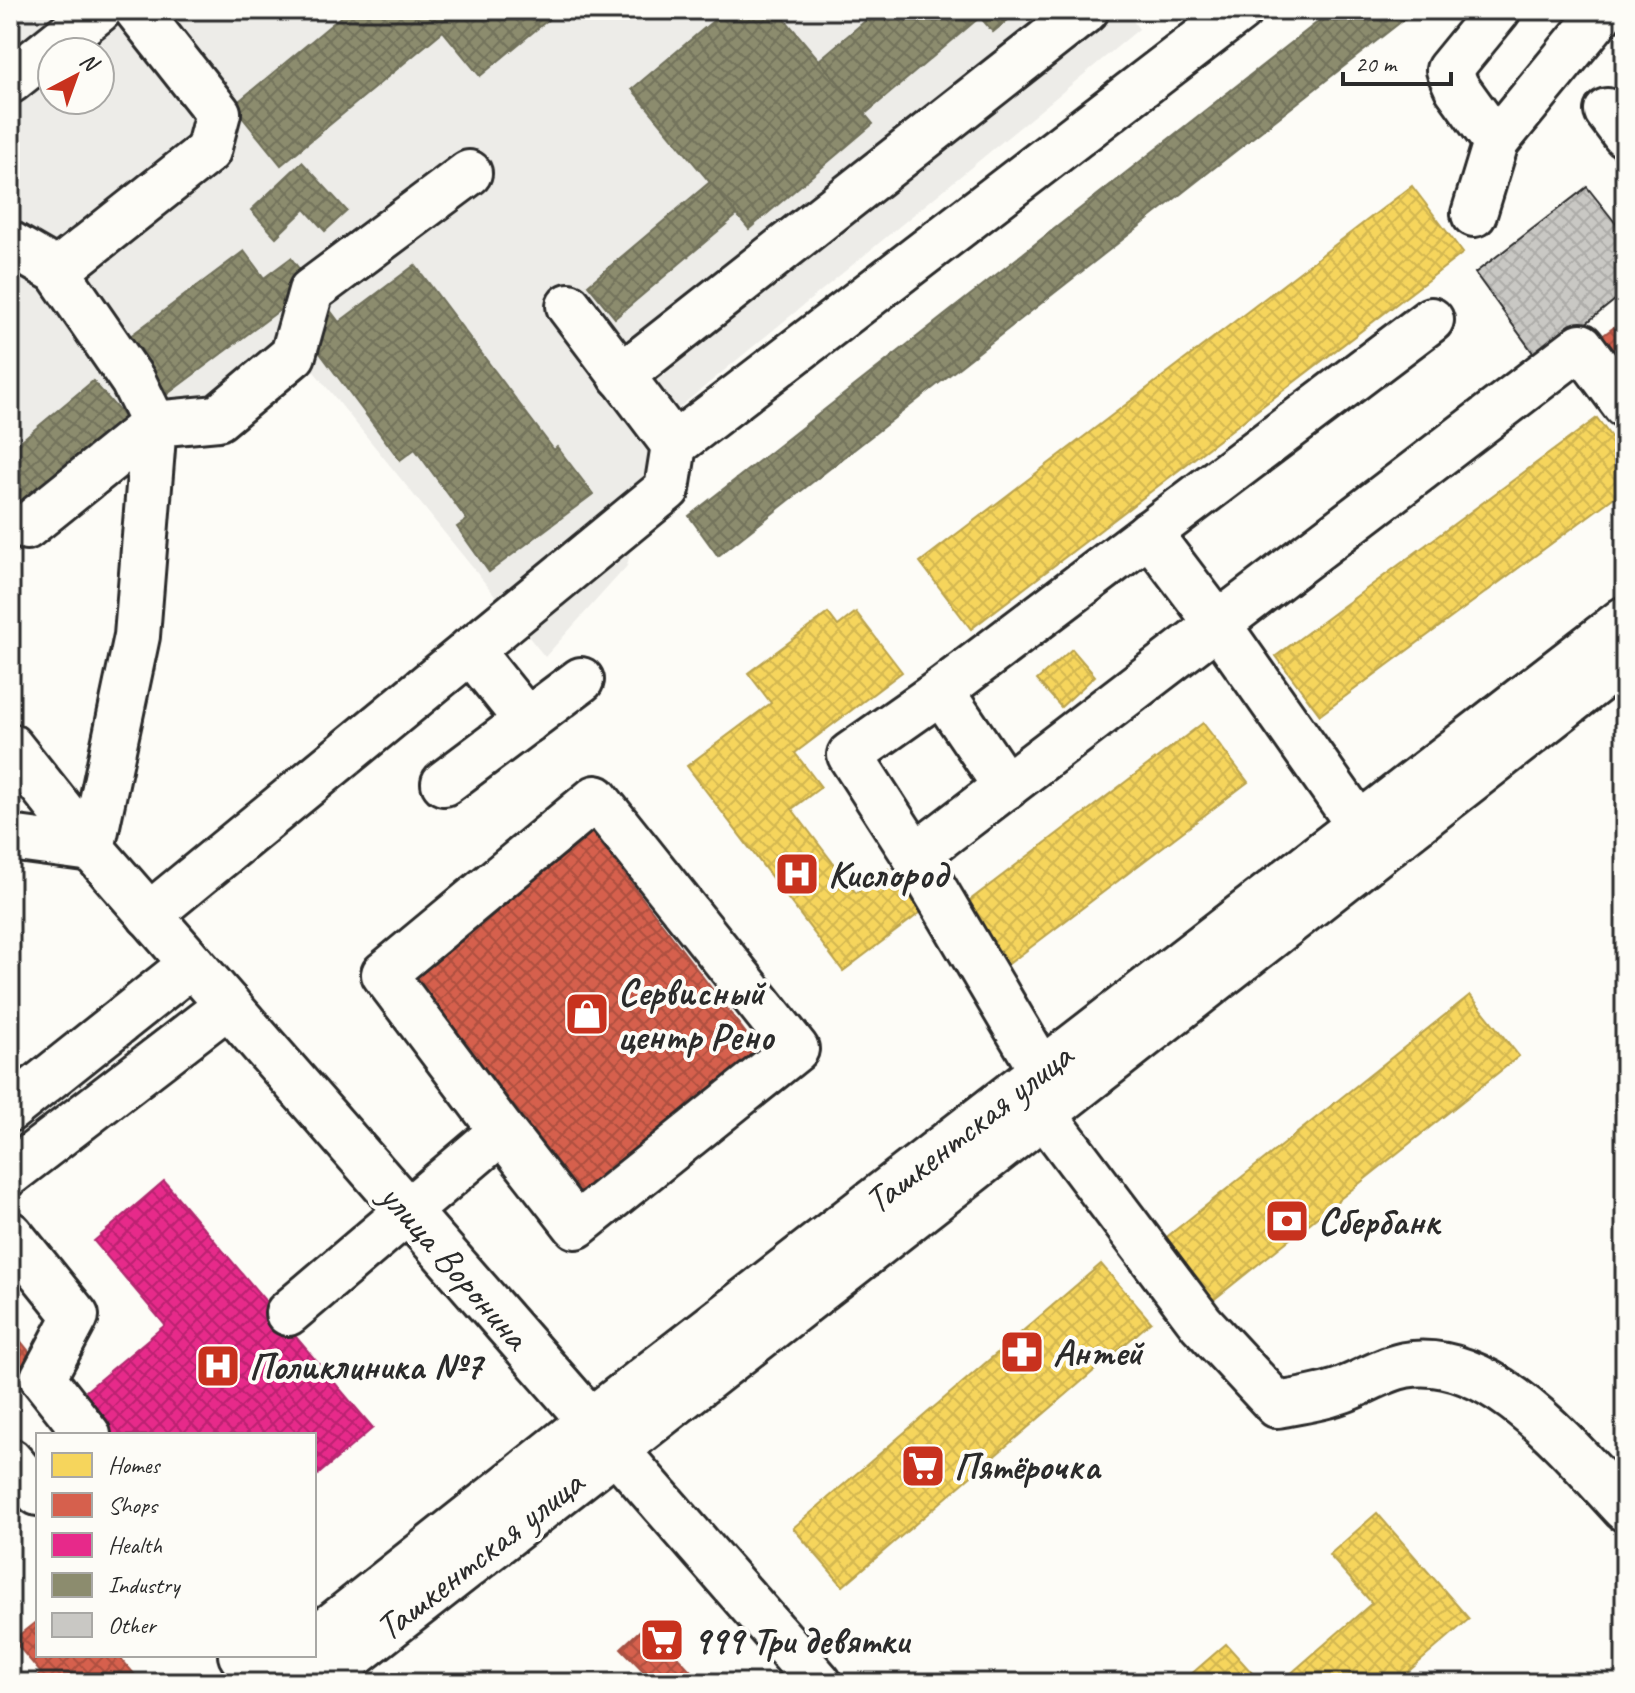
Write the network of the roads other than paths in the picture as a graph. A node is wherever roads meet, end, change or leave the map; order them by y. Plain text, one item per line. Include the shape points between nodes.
1 (99, 10) edge
2 (137, 10) edge
3 (1086, 10) edge
4 (1240, 10) edge
5 (1498, 10) edge
6 (1604, 10) edge
7 (10, 81) edge
8 (1496, 142) junction
9 (469, 173) dead end
10 (1474, 214) dead end
11 (10, 244) edge
12 (57, 271) junction
13 (569, 306) dead end
14 (1431, 320) dead end
15 (621, 376) junction
16 (1625, 405) edge
17 (154, 424) junction
18 (674, 445) junction
19 (26, 527) dead end
20 (1149, 533) junction
21 (1625, 619) edge
22 (1217, 623) junction
23 (470, 650) junction
24 (1625, 659) edge
25 (581, 680) dead end
26 (941, 691) junction
27 (527, 721) junction
28 (10, 746) edge
29 (444, 783) dead end
30 (1006, 787) junction
31 (1359, 825) junction
32 (10, 838) edge
33 (92, 849) junction
34 (915, 856) junction
35 (149, 915) junction
36 (192, 964) junction
37 (228, 1005) junction
38 (1035, 1090) junction
39 (10, 1109) edge
40 (502, 1131) junction
41 (10, 1173) edge
42 (408, 1212) junction
43 (10, 1234) edge
44 (288, 1313) dead end
45 (86, 1433) edge
46 (602, 1435) junction
47 (10, 1461) edge
48 (36, 1491) edge
49 (1625, 1509) edge
50 (316, 1639) edge
51 (242, 1657) edge
52 (293, 1657) edge
53 (260, 1683) edge
54 (318, 1683) edge
55 (819, 1683) edge

1 - 7 main road
2 - 12 main road via 218,113 208,151
3 - 15 main road
4 - 18 main road
5 - 8 main road via 1449,70
6 - 8 main road
8 - 10 main road
9 - 17 main road via 311,291 293,355 218,418
11 - 12 main road
12 - 17 main road via 133,381
13 - 15 main road
14 - 20 main road
15 - 18 main road
16 - 22 main road via 1581,346
17 - 19 main road
17 - 33 main road via 137,636
18 - 23 main road via 667,489
20 - 22 main road
20 - 26 main road
21 - 31 main road, Ташкентская улица
22 - 30 main road
22 - 31 main road
23 - 27 main road
23 - 35 main road
24 - 38 main road, Ташкентская улица
25 - 27 main road
26 - 30 main road
26 - 34 main road via 850,755
27 - 29 main road
28 - 33 main road, улица Воронина
30 - 34 main road
31 - 38 main road, Ташкентская улица
32 - 33 main road
33 - 35 main road, улица Воронина
34 - 38 main road
35 - 36 main road, улица Воронина
36 - 37 main road, улица Воронина
36 - 39 main road
37 - 41 main road
37 - 42 main road, улица Воронина
38 - 46 main road, Ташкентская улица
38 - 49 main road via 1201,1323 1277,1405 1338,1392 1404,1365 1449,1366 1490,1384 1547,1425
40 - 40 main road via 576,1226 796,1049 596,798 384,974
40 - 42 main road
42 - 44 main road
42 - 46 main road, улица Воронина
43 - 45 main road via 76,1316 43,1378
46 - 50 main road, Ташкентская улица
46 - 54 main road, Ташкентская улица
46 - 55 main road, улица Воронина
47 - 48 main road
51 - 53 main road
52 - 53 main road

